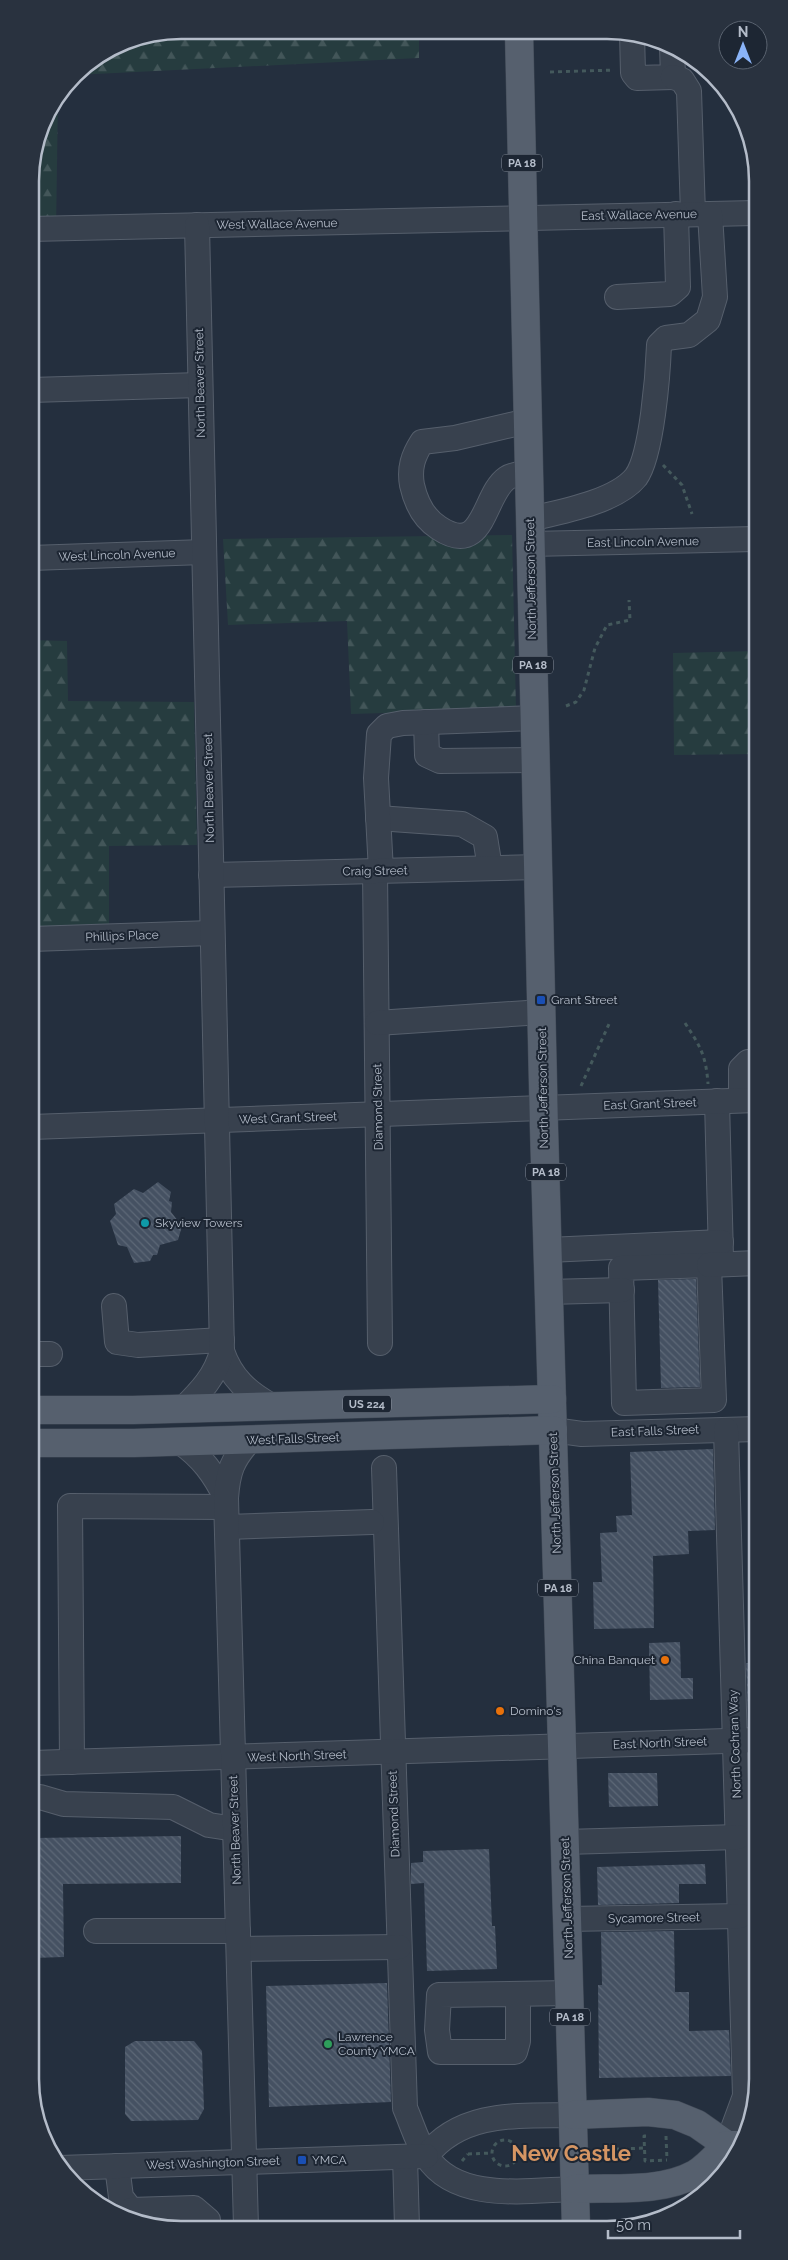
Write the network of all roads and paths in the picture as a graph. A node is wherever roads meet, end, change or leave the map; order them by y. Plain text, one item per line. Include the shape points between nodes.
1 (519, 39) edge
2 (632, 41) edge
3 (672, 55) edge
4 (633, 70) junction
5 (550, 72) dead end
6 (673, 77) junction
7 (749, 213) edge
8 (693, 214) junction
9 (523, 218) junction
10 (197, 225) junction
11 (39, 229) edge
12 (617, 297) dead end
13 (200, 385) junction
14 (39, 390) edge
15 (528, 421) junction
16 (646, 446) junction
17 (529, 472) junction
18 (692, 514) dead end
19 (530, 532) junction
20 (749, 539) edge
21 (204, 552) junction
22 (39, 558) edge
23 (629, 600) dead end
24 (566, 706) dead end
25 (534, 718) junction
26 (426, 722) junction
27 (536, 760) junction
28 (378, 818) junction
29 (538, 867) junction
30 (490, 868) junction
31 (378, 871) junction
32 (211, 875) junction
33 (212, 933) junction
34 (39, 939) edge
35 (542, 1012) junction
36 (377, 1023) junction
37 (685, 1023) dead end
38 (609, 1024) dead end
39 (749, 1064) edge
40 (580, 1087) dead end
41 (713, 1093) junction
42 (749, 1100) edge
43 (544, 1108) junction
44 (378, 1114) junction
45 (217, 1120) junction
46 (39, 1127) edge
47 (548, 1250) junction
48 (717, 1257) junction
49 (749, 1262) edge
50 (622, 1290) junction
51 (549, 1292) junction
52 (114, 1306) dead end
53 (380, 1343) dead end
54 (222, 1346) junction
55 (552, 1399) junction
56 (693, 1401) junction
57 (658, 1402) junction
58 (272, 1406) junction
59 (183, 1409) junction
60 (39, 1410) edge
61 (749, 1429) edge
62 (553, 1430) junction
63 (718, 1430) junction
64 (649, 1432) junction
65 (250, 1440) junction
66 (180, 1442) junction
67 (39, 1443) edge
68 (384, 1468) dead end
69 (226, 1511) junction
70 (372, 1522) dead end
71 (746, 1741) edge
72 (562, 1747) junction
73 (393, 1753) junction
74 (233, 1758) junction
75 (52, 1763) edge
76 (39, 1795) edge
77 (39, 1802) edge
78 (235, 1829) junction
79 (738, 1837) junction
80 (565, 1842) junction
81 (740, 1916) junction
82 (567, 1919) junction
83 (96, 1931) dead end
84 (238, 1940) junction
85 (398, 1947) junction
86 (749, 1962) edge
87 (569, 1993) junction
88 (518, 1994) junction
89 (439, 1995) junction
90 (400, 1997) junction
91 (573, 2114) junction
92 (666, 2136) dead end
93 (736, 2138) edge
94 (644, 2148) dead end
95 (731, 2148) edge
96 (599, 2150) dead end
97 (518, 2152) junction
98 (545, 2152) dead end
99 (492, 2153) junction
100 (468, 2154) dead end
101 (728, 2154) edge
102 (415, 2156) junction
103 (667, 2160) dead end
104 (245, 2162) junction
105 (117, 2166) junction
106 (70, 2168) edge
107 (575, 2189) junction
108 (132, 2213) edge
109 (140, 2215) edge
110 (208, 2221) edge
111 (246, 2221) edge
112 (408, 2221) edge
113 (576, 2221) edge

1 - 9 main road, North Jefferson Street / PA 18
2 - 4 street
3 - 6 street
4 - 5 path
4 - 6 street via 637,78
6 - 8 street via 682,80 689,91
7 - 8 street, East Wallace Avenue
8 - 9 street, East Wallace Avenue
8 - 12 street via 678,287 670,294
8 - 16 street via 715,297 708,320 689,335 666,338 660,344
9 - 10 street, West Wallace Avenue
9 - 15 main road, North Jefferson Street / PA 18
10 - 11 street, West Wallace Avenue
10 - 13 street, North Beaver Street
13 - 14 street
13 - 21 street, North Beaver Street
15 - 17 main road, North Jefferson Street / PA 18
15 - 17 street via 422,442 413,456 411,478 415,498 431,523 445,532 461,535 479,526 507,478
16 - 18 path via 682,485
16 - 19 street via 636,476 622,488
17 - 19 main road, North Jefferson Street / PA 18
19 - 20 street, East Lincoln Avenue
19 - 25 main road, North Jefferson Street / PA 18
21 - 22 street, West Lincoln Avenue
21 - 32 street, North Beaver Street
23 - 24 path via 630,620 607,625 595,648 584,690 576,702
25 - 26 street, Diamond Street
25 - 27 main road, North Jefferson Street / PA 18
26 - 27 street via 427,755 440,761
26 - 28 street, Diamond Street via 387,726 379,734
27 - 29 main road, North Jefferson Street / PA 18
28 - 30 street via 462,824 485,837
28 - 31 street, Diamond Street
29 - 30 street, Craig Street
29 - 35 main road, North Jefferson Street / PA 18
30 - 31 street, Craig Street
31 - 32 street, Craig Street
31 - 36 street, Diamond Street
32 - 33 street, North Beaver Street
33 - 34 street, Phillips Place
33 - 45 street, North Beaver Street
35 - 36 street
35 - 43 main road, North Jefferson Street / PA 18
36 - 44 street, Diamond Street
37 - 41 path via 707,1062
38 - 40 path
39 - 42 street via 742,1069
41 - 42 street, East Grant Street
41 - 43 street, East Grant Street
41 - 48 street
43 - 44 street, West Grant Street
43 - 47 main road, North Jefferson Street / PA 18
44 - 45 street, West Grant Street
44 - 53 street, Diamond Street
45 - 46 street, West Grant Street
45 - 54 street, North Beaver Street
47 - 48 street
47 - 51 main road, North Jefferson Street / PA 18
48 - 49 street
48 - 50 street via 621,1268
48 - 56 street via 714,1400
50 - 51 street
50 - 57 street via 624,1403
51 - 55 main road, North Jefferson Street / PA 18
52 - 54 street via 117,1342
54 - 58 street, North Beaver Street via 229,1368 238,1382
54 - 59 street, North Beaver Street via 213,1375
55 - 58 main road, US 224
55 - 62 main road, North Jefferson Street / PA 18
56 - 57 street
56 - 63 street
57 - 64 street
58 - 59 main road, US 224
59 - 60 main road, US 224
61 - 63 street, East Falls Street
62 - 64 street, East Falls Street via 582,1434
62 - 65 main road, West Falls Street
62 - 72 main road, North Jefferson Street / PA 18
63 - 64 street, East Falls Street
63 - 71 street, North Cochran Way
65 - 66 main road, West Falls Street
65 - 69 street, North Beaver Street via 230,1468
66 - 67 main road, West Falls Street
66 - 69 street, North Beaver Street via 207,1464
68 - 73 street, Diamond Street
69 - 70 street
69 - 74 street, North Beaver Street
69 - 75 street via 70,1506
71 - 72 street, East North Street
71 - 79 street, North Cochran Way
72 - 73 street, West North Street
72 - 80 main road, North Jefferson Street / PA 18
73 - 74 street, West North Street
73 - 85 street, Diamond Street
74 - 75 street, West North Street
74 - 78 street, North Beaver Street
75 - 76 street
77 - 78 street via 173,1807 209,1825
78 - 84 street, North Beaver Street
79 - 80 street
79 - 81 street, North Cochran Way
80 - 82 main road, North Jefferson Street / PA 18
81 - 82 street, Sycamore Street
81 - 86 street, North Cochran Way
82 - 87 main road, North Jefferson Street / PA 18
83 - 84 street
84 - 85 street
84 - 104 street, North Beaver Street
85 - 90 street, Diamond Street
86 - 93 street, North Cochran Way via 745,2096
87 - 88 street
87 - 91 main road, North Jefferson Street / PA 18
88 - 89 street
88 - 89 street via 515,2052 440,2052 437,2030
89 - 90 street
90 - 102 street, Diamond Street via 403,2099
91 - 95 main road via 648,2112 675,2115 697,2124
91 - 102 street via 502,2117 471,2123
91 - 107 main road, PA 18
92 - 103 path
94 - 96 path
97 - 98 path
97 - 99 path via 514,2162 505,2165 496,2162
97 - 99 path via 514,2143 504,2140 495,2144
99 - 100 path
101 - 107 main road via 696,2173 673,2182 650,2187
102 - 104 street, West Washington Street
102 - 107 street via 450,2178 473,2187
102 - 112 street, Diamond Street
104 - 105 street, West Washington Street
104 - 111 street, North Beaver Street
105 - 106 street, West Washington Street
105 - 108 street via 121,2197
107 - 113 main road, PA 18
109 - 110 street via 194,2208

